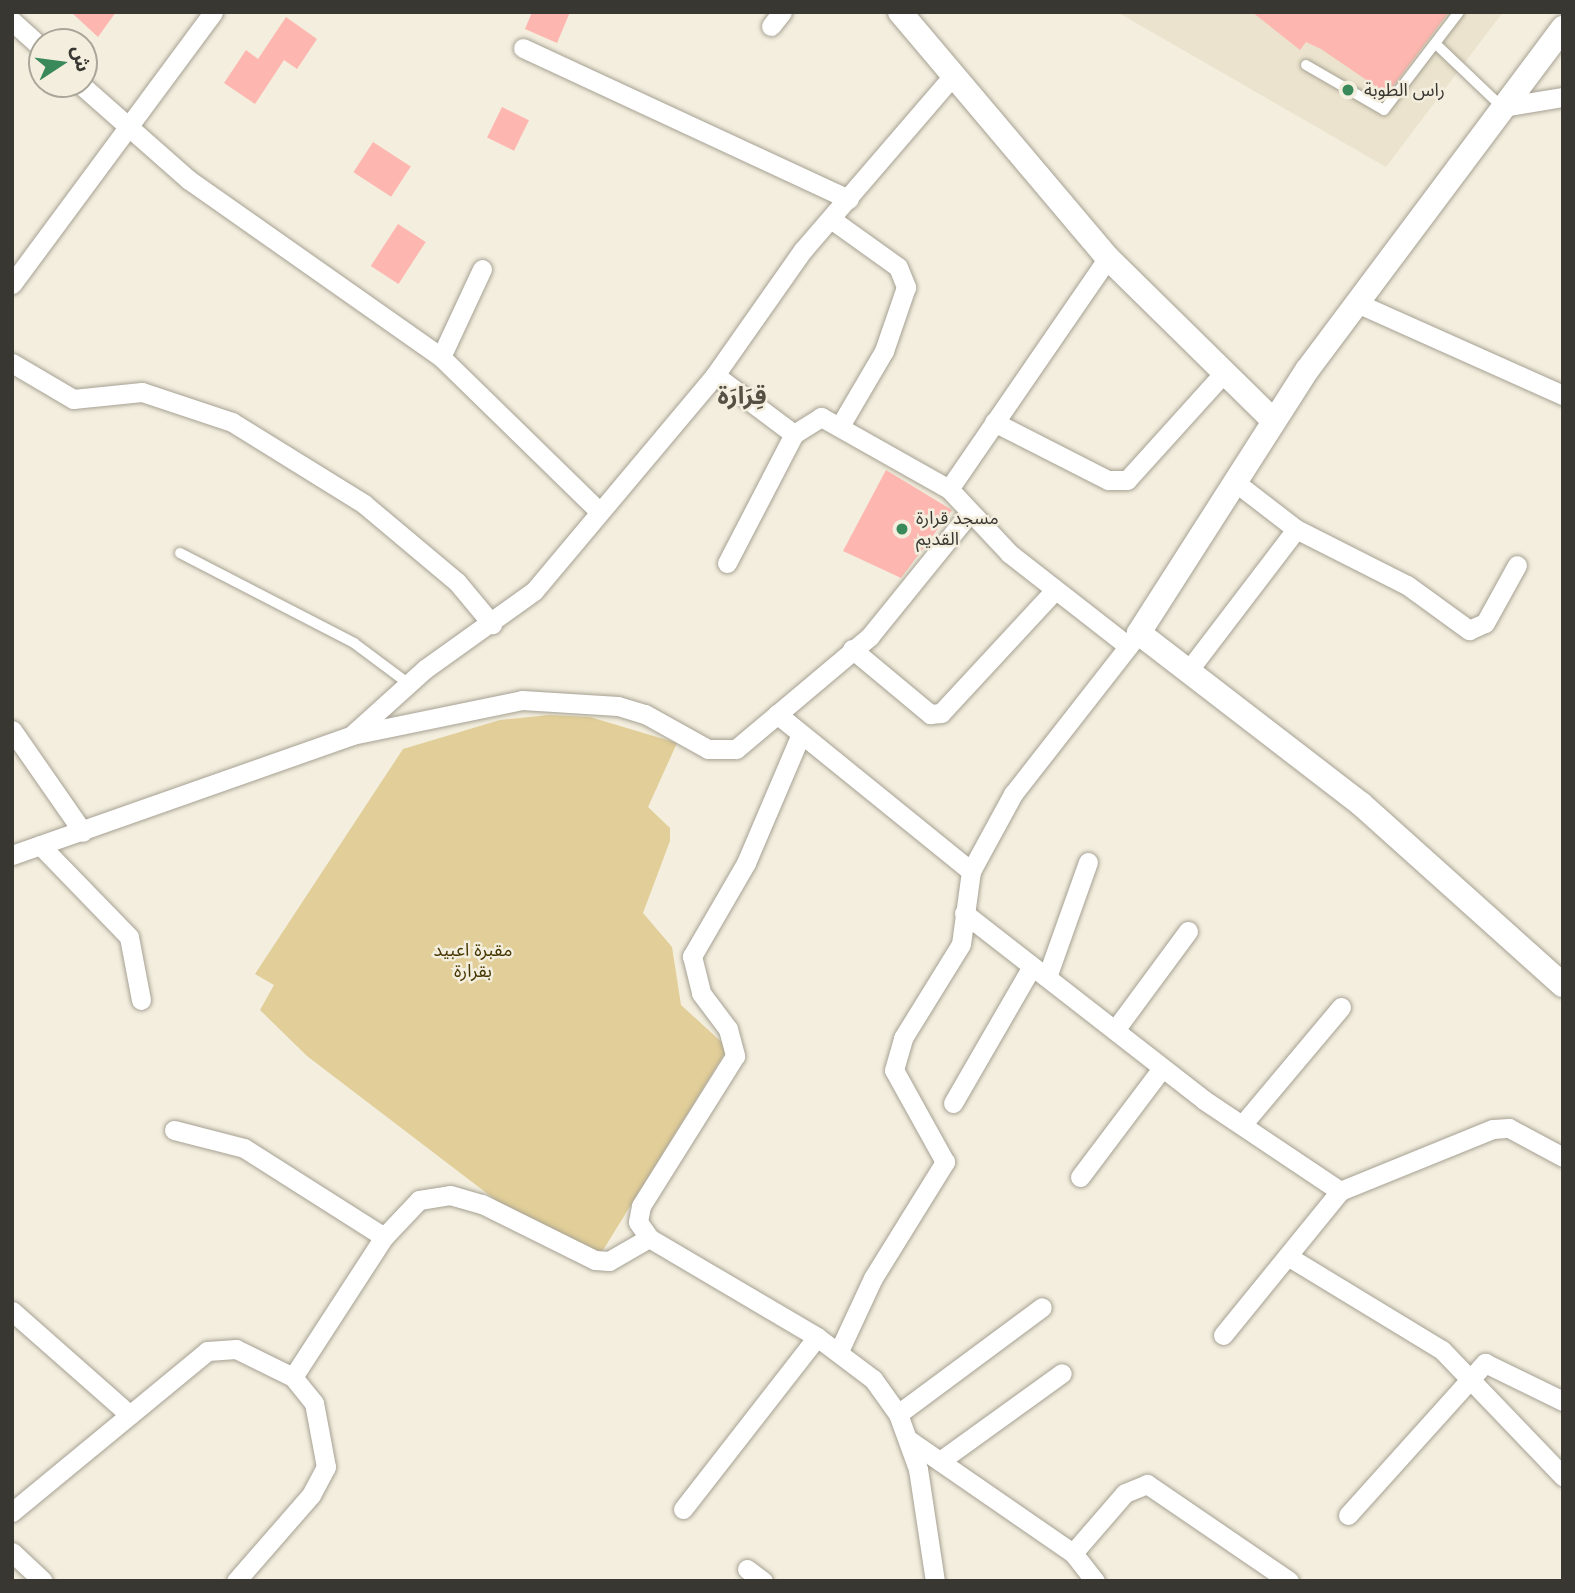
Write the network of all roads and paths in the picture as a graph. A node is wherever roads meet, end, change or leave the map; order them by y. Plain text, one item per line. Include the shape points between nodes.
1 (212, 12) edge
2 (900, 12) edge
3 (1459, 12) edge
4 (12, 21) edge
5 (1563, 27) edge
6 (28, 35) edge
7 (1439, 47) junction
8 (523, 48) dead end
9 (1306, 65) dead end
10 (951, 78) junction
11 (1563, 97) edge
12 (94, 98) edge
13 (1502, 107) junction
14 (127, 130) junction
15 (849, 198) junction
16 (831, 219) junction
17 (1108, 258) junction
18 (482, 269) dead end
19 (12, 284) edge
20 (1357, 303) junction
21 (441, 357) junction
22 (12, 363) edge
23 (715, 375) junction
24 (1222, 375) junction
25 (1563, 395) edge
26 (1272, 419) junction
27 (994, 422) junction
28 (840, 426) junction
29 (794, 434) junction
30 (1235, 482) junction
31 (949, 489) junction
32 (598, 510) junction
33 (968, 515) junction
34 (1296, 529) junction
35 (180, 553) dead end
36 (727, 563) dead end
37 (1517, 565) dead end
38 (1054, 591) junction
39 (492, 624) junction
40 (1134, 639) junction
41 (852, 649) junction
42 (1188, 671) junction
43 (409, 684) junction
44 (777, 714) junction
45 (12, 730) edge
46 (801, 734) junction
47 (352, 735) junction
48 (83, 832) junction
49 (40, 845) junction
50 (12, 855) edge
51 (1088, 862) dead end
52 (971, 871) junction
53 (964, 913) junction
54 (1188, 931) dead end
55 (1040, 971) junction
56 (1563, 985) edge
57 (141, 1000) dead end
58 (1340, 1007) dead end
59 (1115, 1030) junction
60 (1162, 1068) junction
61 (953, 1103) dead end
62 (1242, 1125) junction
63 (174, 1130) dead end
64 (1563, 1157) edge
65 (1080, 1177) dead end
66 (1340, 1191) junction
67 (384, 1237) junction
68 (649, 1238) junction
69 (1289, 1257) junction
70 (1042, 1307) dead end
71 (12, 1311) edge
72 (1223, 1335) dead end
73 (817, 1336) junction
74 (839, 1350) junction
75 (1062, 1373) dead end
76 (293, 1377) junction
77 (1468, 1380) junction
78 (1563, 1401) edge
79 (898, 1414) junction
80 (130, 1415) junction
81 (909, 1440) junction
82 (940, 1461) junction
83 (1563, 1476) edge
84 (683, 1509) dead end
85 (12, 1512) edge
86 (1348, 1516) dead end
87 (12, 1552) edge
88 (1073, 1553) junction
89 (747, 1569) dead end
90 (43, 1581) edge
91 (236, 1581) edge
92 (763, 1581) edge
93 (935, 1581) edge
94 (1095, 1581) edge
95 (1289, 1581) edge

1 - 14 street
2 - 10 street
3 - 7 lane
4 - 6 street
5 - 13 street
7 - 9 lane via 1384,110
7 - 13 lane
8 - 15 street
10 - 15 street
10 - 17 street
11 - 13 street
12 - 14 street
13 - 20 street
14 - 19 street
14 - 21 street
15 - 16 street
16 - 23 street via 789,268
16 - 28 street via 898,267 906,287 884,351
17 - 24 street
17 - 27 street
18 - 21 street
20 - 25 street
20 - 26 street
21 - 32 street
22 - 39 street via 73,399 142,392 232,422 271,452 300,460 364,503 452,576
23 - 29 street
23 - 32 street
24 - 26 street
24 - 27 street via 1127,480 1108,480
26 - 30 street
27 - 31 street
28 - 29 street via 815,418
28 - 31 street
29 - 36 street
30 - 34 street
30 - 40 street
31 - 33 street
32 - 39 street via 534,592
33 - 38 street
33 - 41 street via 907,595
34 - 37 street via 1407,585 1469,630 1485,623
34 - 42 street
35 - 43 lane via 354,643
38 - 40 street
38 - 41 street via 941,713 930,714
39 - 43 street
40 - 42 street
40 - 52 street via 1013,794
41 - 44 street
42 - 56 street via 1361,804
43 - 47 street
44 - 46 street
44 - 47 street via 748,744 721,752 645,714 562,699 482,706
45 - 48 street
46 - 52 street
46 - 68 street via 746,863 692,956 701,993 728,1029 735,1056 641,1206 638,1223
47 - 48 street via 213,780
48 - 49 street
49 - 50 street
49 - 57 street via 129,937
51 - 55 street
52 - 53 street
53 - 55 street
53 - 74 street via 961,944 903,1038 894,1070 945,1161 873,1278
54 - 59 street
55 - 59 street
55 - 61 street
58 - 62 street
59 - 60 street
60 - 62 street
60 - 65 street
62 - 66 street
63 - 67 street via 244,1148
64 - 66 street via 1509,1128 1493,1129
66 - 69 street
67 - 68 street via 419,1200 450,1195 595,1260 609,1261
67 - 76 street
68 - 73 street
69 - 72 street
69 - 77 street via 1425,1336
70 - 79 street
71 - 80 street
73 - 74 street
73 - 84 street
74 - 79 street via 873,1379
75 - 82 street
76 - 80 street via 222,1347 192,1358
76 - 91 street via 314,1403 326,1467 311,1495
77 - 78 street via 1490,1362
77 - 83 street
77 - 86 street
79 - 81 street
80 - 85 street
81 - 82 street
81 - 93 street
82 - 88 street
87 - 90 street
88 - 94 street
88 - 95 street via 1125,1493 1147,1484
89 - 92 street

